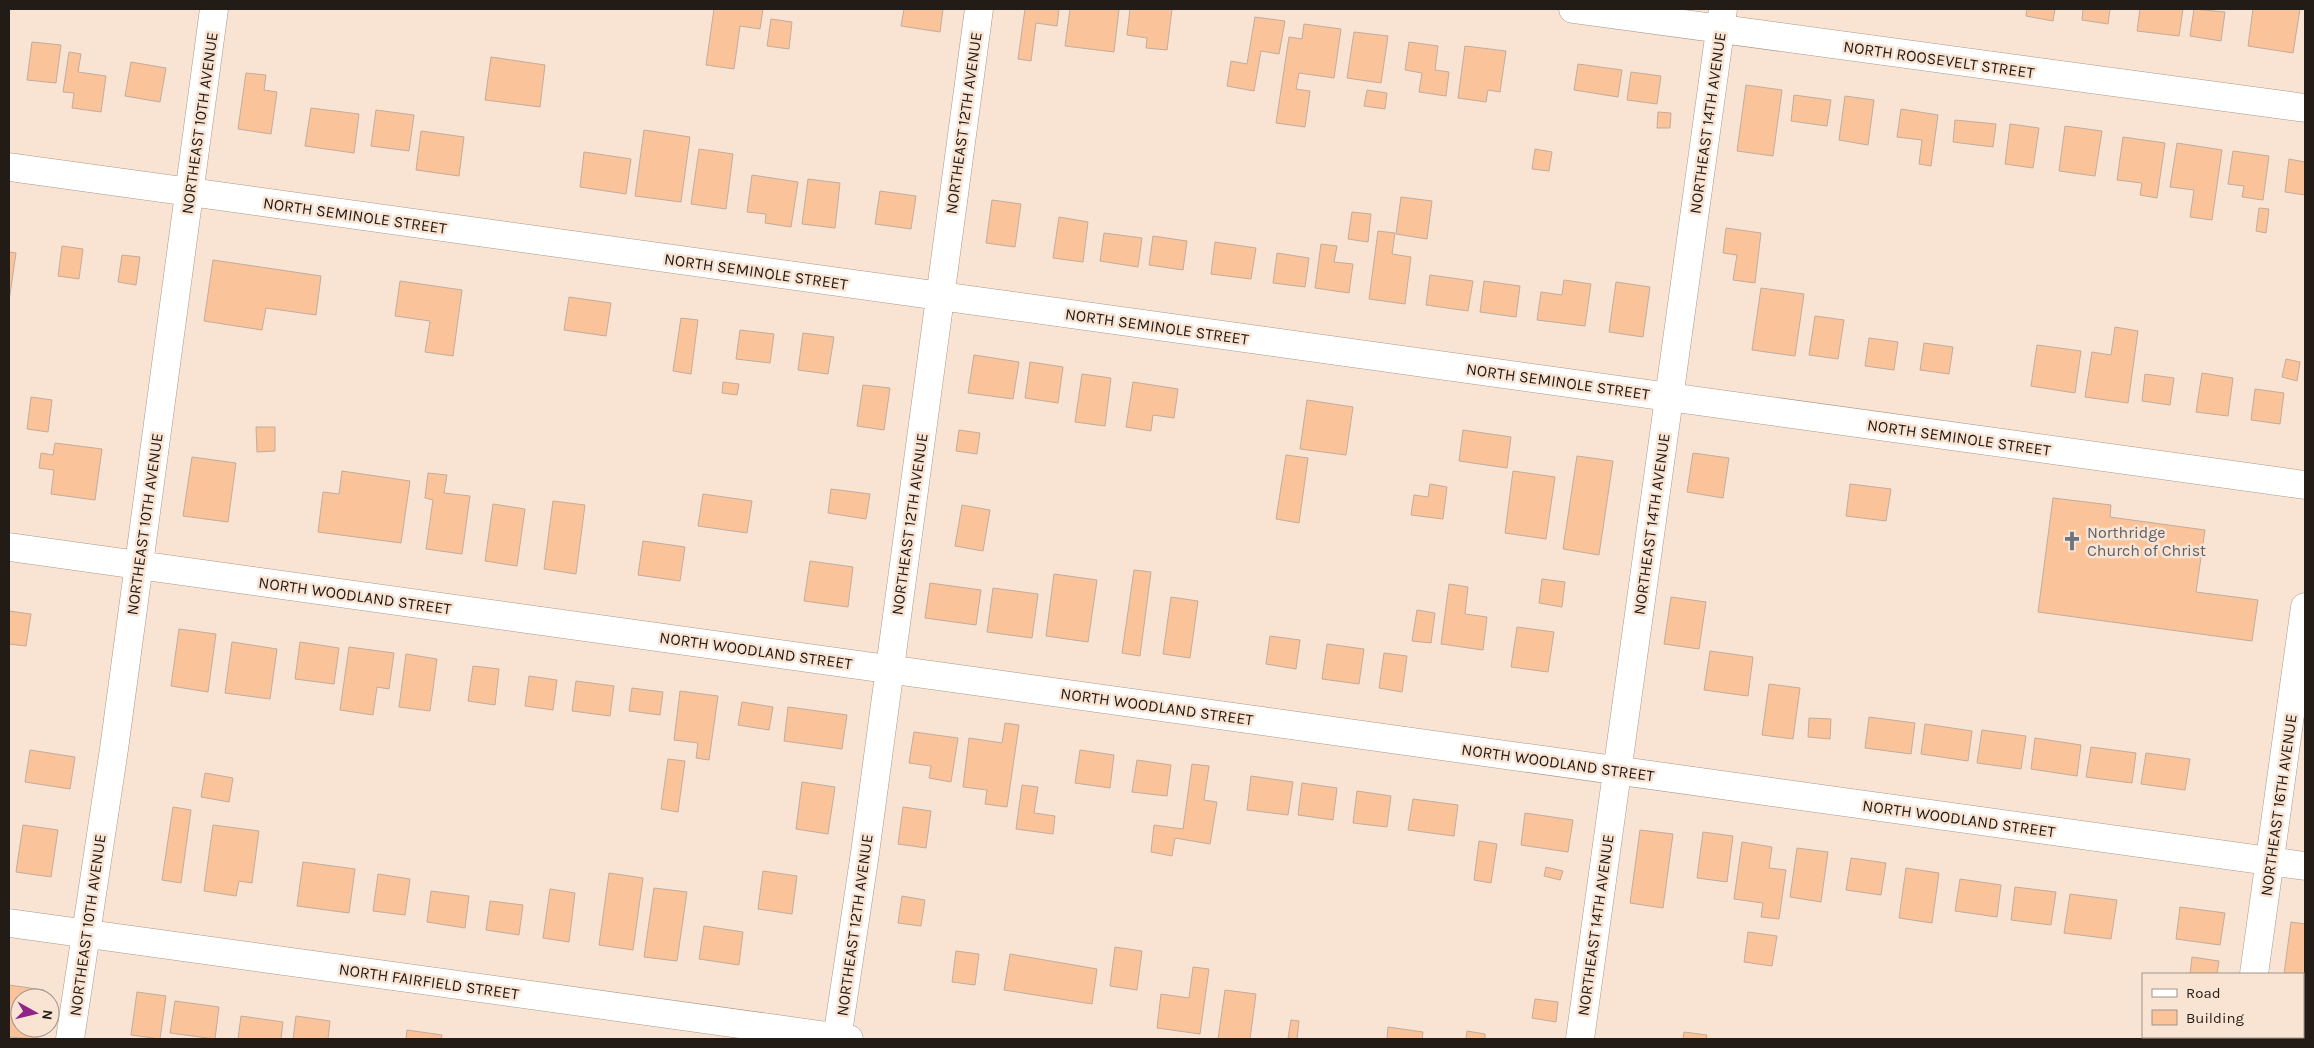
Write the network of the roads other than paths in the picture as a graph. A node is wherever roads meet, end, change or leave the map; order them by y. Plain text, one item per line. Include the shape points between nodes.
1 (214, 9) edge
2 (979, 9) edge
3 (1573, 9) edge
4 (1722, 19) edge
5 (2305, 108) edge
6 (9, 167) edge
7 (189, 192) junction
8 (939, 296) junction
9 (1668, 397) junction
10 (2305, 486) edge
11 (9, 546) edge
12 (139, 565) junction
13 (2305, 607) edge
14 (889, 669) junction
15 (1617, 770) junction
16 (2270, 861) junction
17 (2305, 866) edge
18 (9, 923) edge
19 (85, 934) junction
20 (2254, 973) edge
21 (70, 1039) edge
22 (841, 1039) edge
23 (1580, 1039) edge

1 - 7 street, NORTHEAST 10TH AVENUE
2 - 8 street, NORTHEAST 12TH AVENUE
3 - 4 street, NORTH ROOSEVELT STREET
4 - 5 street, NORTH ROOSEVELT STREET
4 - 9 street, NORTHEAST 14TH AVENUE
6 - 7 street, NORTH SEMINOLE STREET
7 - 8 street, NORTH SEMINOLE STREET
7 - 12 street, NORTHEAST 10TH AVENUE
8 - 9 street, NORTH SEMINOLE STREET
8 - 14 street, NORTHEAST 12TH AVENUE
9 - 10 street, NORTH SEMINOLE STREET
9 - 15 street, NORTHEAST 14TH AVENUE
11 - 12 street, NORTH WOODLAND STREET
12 - 14 street, NORTH WOODLAND STREET
12 - 19 street, NORTHEAST 10TH AVENUE
13 - 16 street, NORTHEAST 16TH AVENUE
14 - 15 street, NORTH WOODLAND STREET
14 - 22 street, NORTHEAST 12TH AVENUE
15 - 16 street, NORTH WOODLAND STREET
15 - 23 street, NORTHEAST 14TH AVENUE
16 - 17 street, NORTH WOODLAND STREET
16 - 20 street, NORTHEAST 16TH AVENUE
18 - 19 street, NORTH FAIRFIELD STREET
19 - 21 street, NORTHEAST 10TH AVENUE
19 - 22 street, NORTH FAIRFIELD STREET

